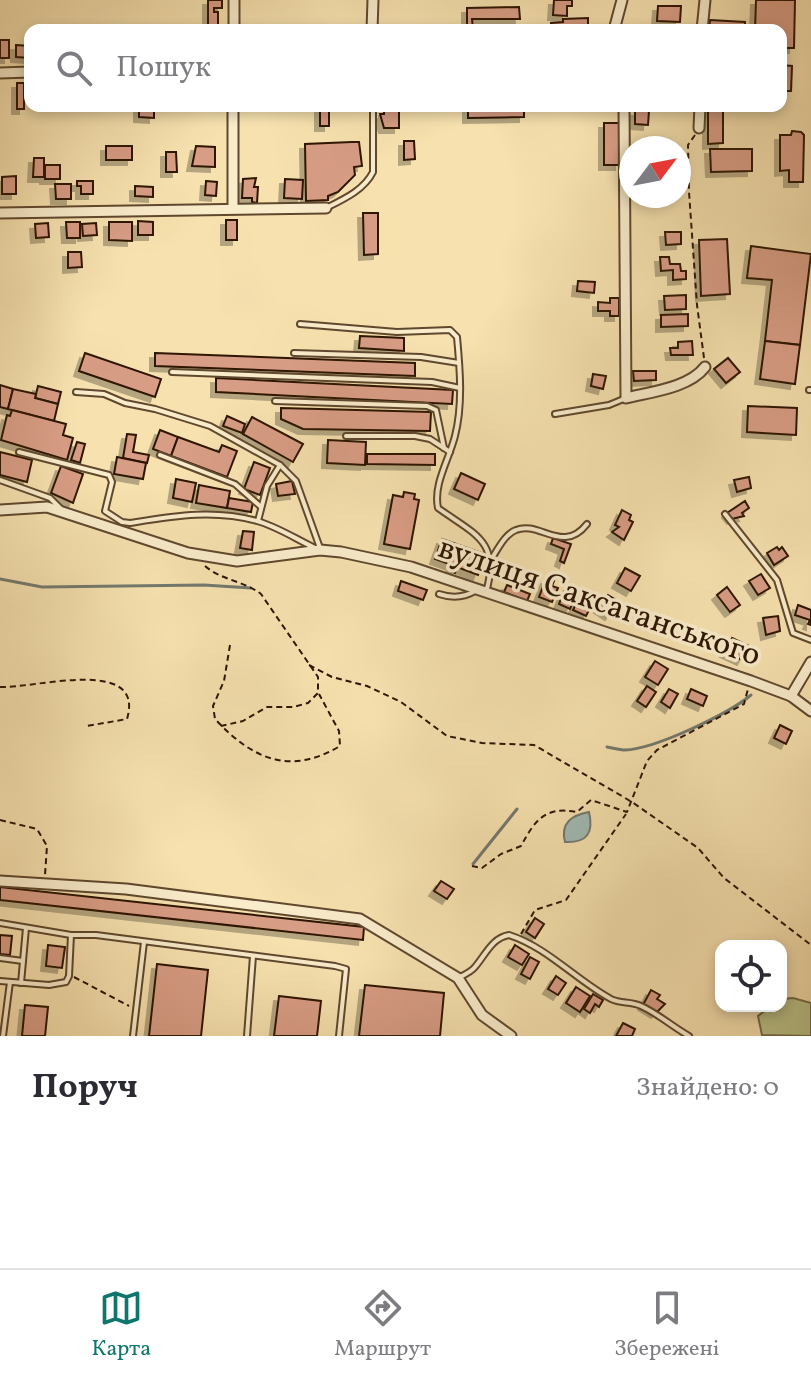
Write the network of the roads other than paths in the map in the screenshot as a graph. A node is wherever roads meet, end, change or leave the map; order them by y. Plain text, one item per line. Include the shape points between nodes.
1 (234, 0) edge
2 (373, 0) edge
3 (622, 0) edge
4 (705, 0) edge
5 (234, 24) edge
6 (372, 24) edge
7 (616, 24) edge
8 (703, 24) edge
9 (24, 72) edge
10 (0, 73) edge
11 (233, 112) edge
12 (373, 112) edge
13 (624, 112) edge
14 (700, 112) edge
15 (699, 128) road end
16 (233, 208) junction
17 (326, 208) joint
18 (0, 213) edge
19 (300, 324) dead end
20 (294, 353) dead end
21 (459, 363) junction
22 (705, 367) road end
23 (172, 372) dead end
24 (460, 388) junction
25 (76, 392) dead end
26 (626, 398) junction
27 (275, 401) dead end
28 (555, 414) dead end
29 (346, 436) dead end
30 (444, 448) junction
31 (19, 452) dead end
32 (450, 452) junction
33 (160, 455) dead end
34 (280, 465) junction
35 (0, 480) edge
36 (260, 506) junction
37 (0, 510) edge
38 (63, 511) junction
39 (725, 514) dead end
40 (258, 521) junction
41 (109, 522) junction
42 (587, 524) dead end
43 (320, 550) junction
44 (492, 558) junction
45 (482, 590) junction
46 (439, 594) dead end
47 (811, 640) edge
48 (811, 662) edge
49 (791, 696) junction
50 (811, 711) edge
51 (0, 881) edge
52 (0, 923) edge
53 (26, 928) junction
54 (71, 935) junction
55 (144, 942) junction
56 (253, 956) junction
57 (0, 958) edge
58 (23, 961) junction
59 (458, 978) junction
60 (0, 981) edge
61 (10, 982) junction
62 (21, 983) junction
63 (3, 1036) edge
64 (133, 1036) edge
65 (247, 1036) edge
66 (339, 1036) edge
67 (511, 1036) edge
68 (689, 1036) edge

1 - 5 street
2 - 6 street
3 - 7 street
4 - 8 street
9 - 10 street
11 - 16 street
12 - 17 lane via 369,181
13 - 26 street
14 - 15 street
16 - 17 street
16 - 18 street
19 - 21 lane via 397,332 450,330 457,337
20 - 21 lane
21 - 24 lane
22 - 26 street via 669,387
23 - 24 lane via 432,382
24 - 32 lane
25 - 34 lane via 104,394 210,426
26 - 28 lane
27 - 30 lane via 427,406 436,410
29 - 30 lane via 415,436
30 - 32 lane
31 - 41 lane via 109,475
32 - 44 lane via 435,494 438,508 479,538
33 - 36 lane via 235,484
34 - 36 lane
34 - 43 lane via 296,481
35 - 38 lane via 50,498
36 - 40 lane
37 - 38 street, вулиця Саксаганського
38 - 41 street, вулиця Саксаганського
39 - 47 lane via 777,580 793,633
40 - 41 lane via 188,513
40 - 43 lane
41 - 43 street, вулиця Саксаганського via 202,555 237,561
42 - 44 lane via 567,537 516,530
43 - 45 street, вулиця Саксаганського via 411,567
44 - 45 lane via 492,573
45 - 46 lane via 461,596
45 - 49 street, вулиця Саксаганського
48 - 49 street
49 - 50 street, вулиця Саксаганського
51 - 59 street via 126,889 360,919
52 - 53 lane
53 - 54 lane
53 - 58 lane
54 - 55 lane
54 - 62 lane via 66,982
55 - 56 lane
55 - 64 lane
56 - 65 lane
56 - 66 lane via 346,969
57 - 58 lane
58 - 62 lane
59 - 67 street via 482,1015
59 - 68 lane via 474,969 500,937 509,935 608,998 643,1006
60 - 61 lane
61 - 62 lane
61 - 63 lane

